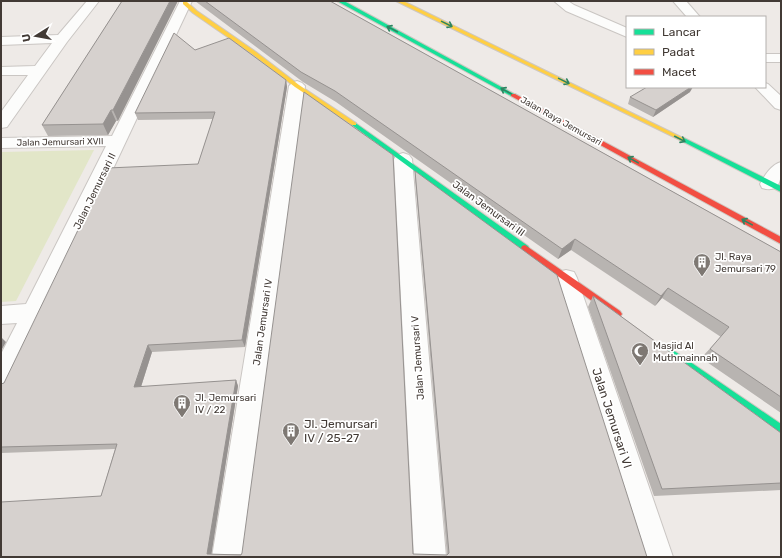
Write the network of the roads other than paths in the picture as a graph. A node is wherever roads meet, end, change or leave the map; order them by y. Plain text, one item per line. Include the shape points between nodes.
1 (93, 1) edge
2 (340, 1) edge
3 (399, 1) edge
4 (560, 1) edge
5 (679, 1) edge
6 (185, 2) edge
7 (693, 16) edge
8 (626, 33) edge
9 (62, 39) junction
10 (1, 41) edge
11 (766, 58) edge
12 (781, 58) edge
13 (40, 70) junction
14 (1, 71) edge
15 (297, 86) junction
16 (764, 88) edge
17 (781, 105) edge
18 (1, 123) edge
19 (118, 141) junction
20 (1, 143) edge
21 (403, 159) junction
22 (781, 168) edge
23 (775, 186) edge
24 (781, 241) edge
25 (566, 278) junction
26 (33, 313) junction
27 (1, 315) edge
28 (625, 320) edge
29 (657, 343) edge
30 (1, 380) edge
31 (781, 432) edge
32 (228, 557) edge
33 (430, 557) edge
34 (657, 557) edge

1 - 9 street
24 -> 2 main road, Jalan Raya Jemursari
3 -> 23 main road
4 - 8 street via 570,8
5 - 7 street
6 - 15 main road, Jalan Jemursari III via 194,12
6 - 19 street, Jalan Jemursari II
9 - 10 street
9 - 13 street
11 - 12 street
13 - 14 street
13 - 18 street
15 - 21 main road, Jalan Jemursari III
15 - 32 street, Jalan Jemursari IV
16 - 17 street
19 - 20 street, Jalan Jemursari XVII
19 - 26 street, Jalan Jemursari II
21 - 25 main road, Jalan Jemursari III
21 - 33 street, Jalan Jemursari V
22 - 23 street
25 - 28 main road, Jalan Jemursari III
25 - 34 street, Jalan Jemursari VI
26 - 27 street
26 - 30 street, Jalan Jemursari II
29 - 31 main road

